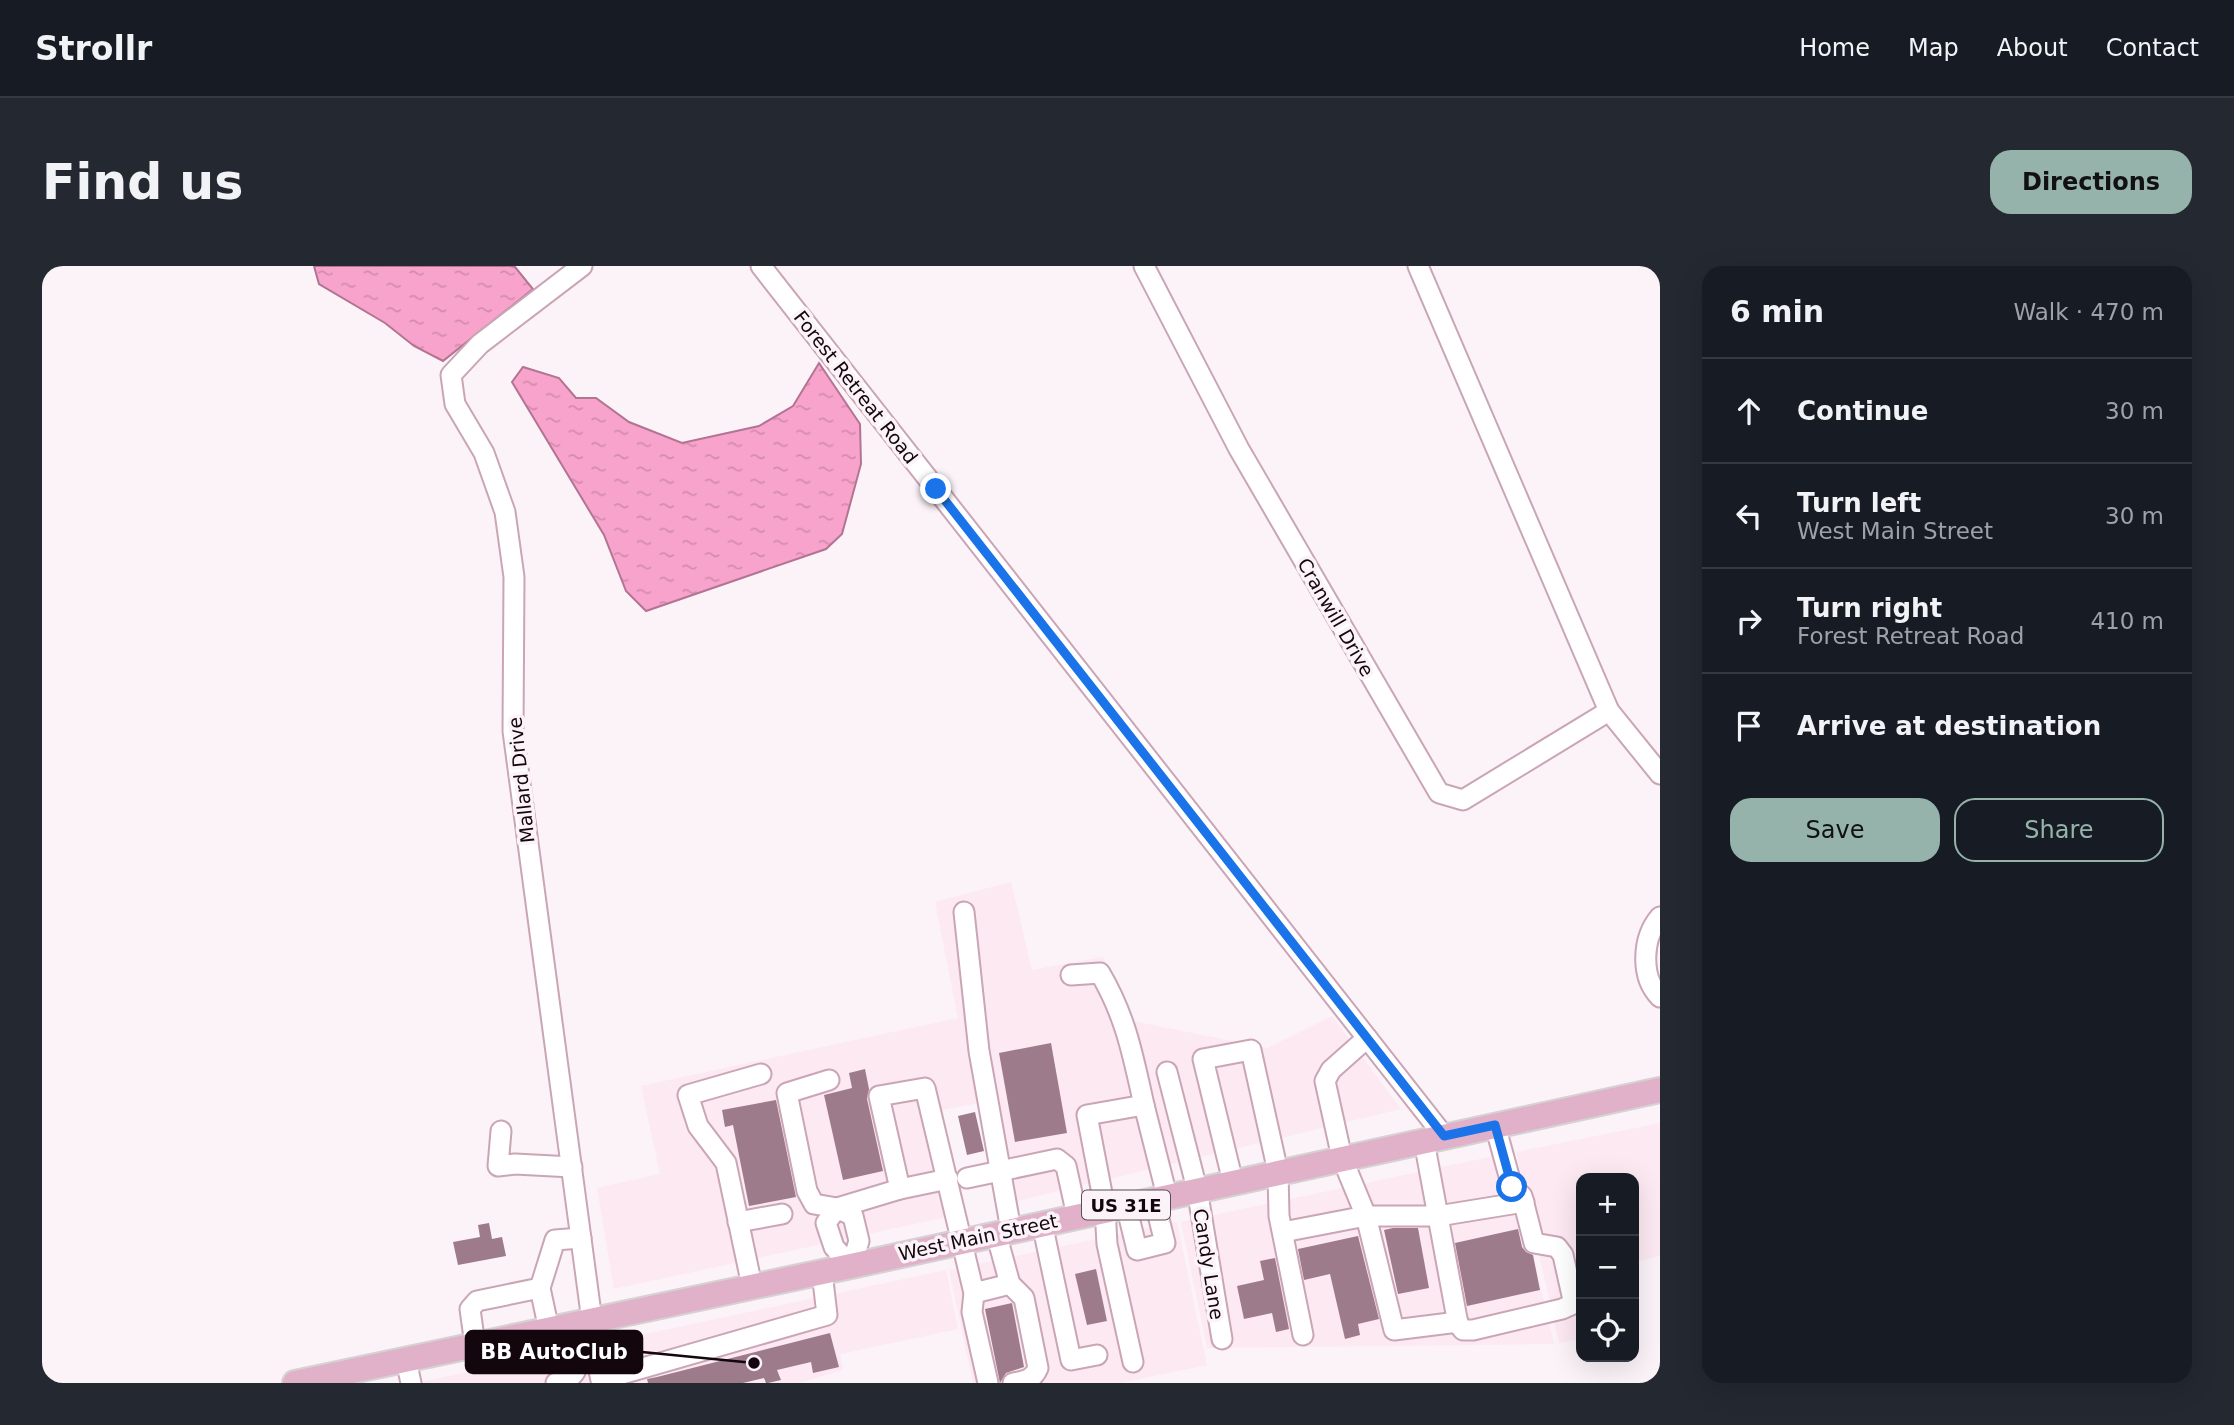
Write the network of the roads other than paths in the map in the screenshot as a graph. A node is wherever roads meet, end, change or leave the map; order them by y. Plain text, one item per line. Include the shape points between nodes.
1 (582, 266) edge
2 (761, 266) edge
3 (1144, 266) edge
4 (1418, 266) edge
5 (1609, 711) junction
6 (1660, 775) edge
7 (964, 912) dead end
8 (1660, 918) edge
9 (1071, 975) dead end
10 (1660, 997) edge
11 (1367, 1038) junction
12 (1167, 1072) dead end
13 (761, 1074) dead end
14 (829, 1080) dead end
15 (1659, 1095) edge
16 (1144, 1105) junction
17 (1495, 1125) junction
18 (501, 1131) dead end
19 (1434, 1138) junction
20 (1342, 1158) junction
21 (572, 1167) junction
22 (1000, 1171) junction
23 (1278, 1172) junction
24 (958, 1178) junction
25 (1233, 1182) junction
26 (900, 1189) junction
27 (1197, 1189) junction
28 (1161, 1197) junction
29 (1524, 1202) junction
30 (1116, 1207) junction
31 (837, 1208) junction
32 (782, 1214) dead end
33 (1077, 1216) junction
34 (1367, 1216) junction
35 (1438, 1216) junction
36 (738, 1222) junction
37 (1042, 1223) junction
38 (1283, 1231) junction
39 (1004, 1232) junction
40 (581, 1238) junction
41 (961, 1241) junction
42 (850, 1266) junction
43 (822, 1272) junction
44 (1010, 1284) junction
45 (752, 1286) junction
46 (540, 1288) junction
47 (974, 1293) junction
48 (593, 1321) junction
49 (1458, 1322) junction
50 (557, 1328) junction
51 (1303, 1335) dead end
52 (1222, 1339) dead end
53 (475, 1345) junction
54 (1097, 1355) dead end
55 (1133, 1362) dead end
56 (408, 1371) edge
57 (310, 1382) edge
58 (602, 1382) edge
59 (555, 1383) edge
60 (988, 1383) edge
61 (1013, 1383) edge

1 - 21 street, Mallard Drive via 480,344 451,375 455,404 484,453 505,512 514,577 513,731
2 - 11 street, Forest Retreat Road
3 - 5 street, Cranwill Drive via 1239,449 1439,793 1463,800
4 - 5 street
5 - 6 street
7 - 22 street via 980,1059
8 - 10 street via 1652,926 1646,958 1652,988
9 - 16 street via 1100,973 1114,997 1126,1027
11 - 19 street, Forest Retreat Road
11 - 20 street via 1325,1081
12 - 27 street, Candy Lane
13 - 36 street via 688,1095 698,1125 726,1163
14 - 31 street via 787,1093 807,1191 814,1204
15 - 17 main road, West Main Street / US 31E
16 - 28 street
16 - 30 street via 1087,1115
17 - 19 main road, West Main Street / US 31E
17 - 29 street via 1512,1187
18 - 21 street via 498,1166
19 - 20 main road, West Main Street / US 31E
19 - 35 street
20 - 23 main road, West Main Street / US 31E
20 - 34 street
21 - 40 street, Mallard Drive
22 - 24 street
22 - 33 street via 1050,1160 1064,1162
22 - 39 street
23 - 25 main road, West Main Street / US 31E
23 - 25 street via 1251,1050 1203,1059
23 - 38 street
24 - 26 street
24 - 26 street via 925,1088 879,1096
24 - 41 street
25 - 27 main road, West Main Street / US 31E
26 - 31 street
27 - 28 main road, West Main Street / US 31E
27 - 52 street, Candy Lane
28 - 30 main road, West Main Street / US 31E
28 - 30 street via 1165,1243 1137,1250
29 - 35 street
29 - 49 street via 1534,1243 1558,1247 1563,1255 1573,1300 1562,1309 1474,1330 1463,1330
30 - 33 main road, West Main Street / US 31E
30 - 55 street via 1107,1244
31 - 42 street via 826,1223 834,1247
31 - 42 street via 853,1216 859,1241
32 - 36 street
33 - 37 main road, West Main Street / US 31E
34 - 35 street
34 - 38 street
34 - 49 street via 1394,1330
35 - 49 street
36 - 45 street
37 - 39 main road, West Main Street / US 31E
37 - 54 street via 1071,1360
38 - 51 street
39 - 41 main road, West Main Street / US 31E
39 - 44 street
40 - 46 street via 555,1240
40 - 48 street, Mallard Drive
41 - 42 main road, West Main Street / US 31E
41 - 47 street
42 - 43 main road, West Main Street / US 31E
43 - 45 main road, West Main Street / US 31E
43 - 58 street via 828,1315
44 - 47 street
44 - 61 street via 1024,1298 1038,1368 1035,1376
45 - 48 main road, West Main Street / US 31E
46 - 50 street
46 - 53 street via 477,1301 470,1309
47 - 60 street via 972,1311
48 - 50 main road, West Main Street / US 31E
48 - 58 street, Mallard Drive via 593,1348
50 - 53 main road, West Main Street / US 31E
50 - 59 street via 575,1372 568,1380
53 - 56 main road, West Main Street / US 31E
56 - 57 main road, West Main Street / US 31E

